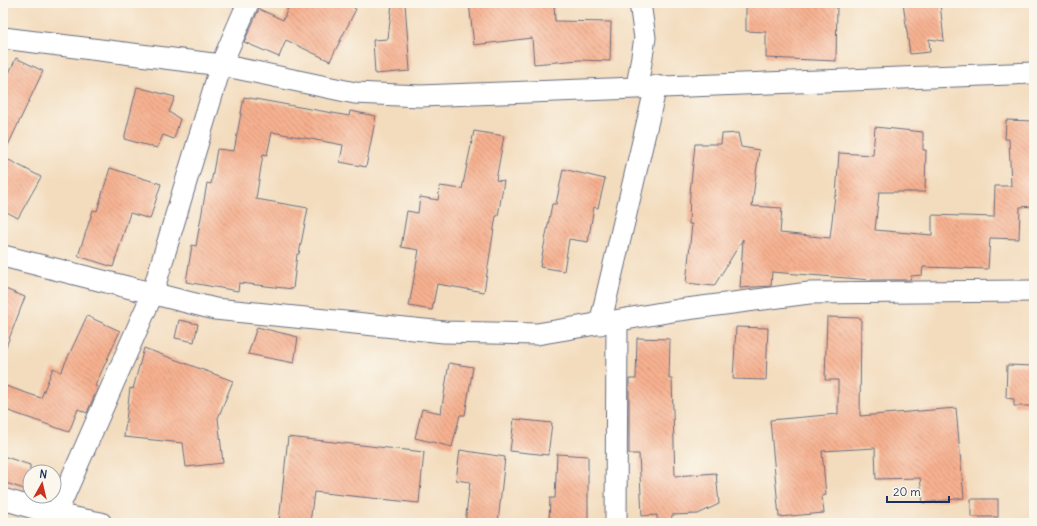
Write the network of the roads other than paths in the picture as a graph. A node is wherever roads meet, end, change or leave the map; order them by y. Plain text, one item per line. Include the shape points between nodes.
1 (248, 3) edge
2 (640, 3) edge
3 (3, 38) edge
4 (220, 65) junction
5 (1034, 73) edge
6 (646, 87) junction
7 (3, 256) edge
8 (1034, 291) edge
9 (152, 295) junction
10 (609, 322) junction
11 (3, 499) edge
12 (53, 518) edge
13 (101, 523) edge
14 (616, 523) edge

1 - 4 street
2 - 6 street via 645,38
3 - 4 street
4 - 6 street via 355,92 420,96
4 - 9 street
5 - 6 street
6 - 10 street
7 - 9 street
8 - 10 street via 809,293
9 - 10 street via 215,309 444,332 537,334
9 - 12 street
10 - 14 street
11 - 12 street
12 - 13 street

